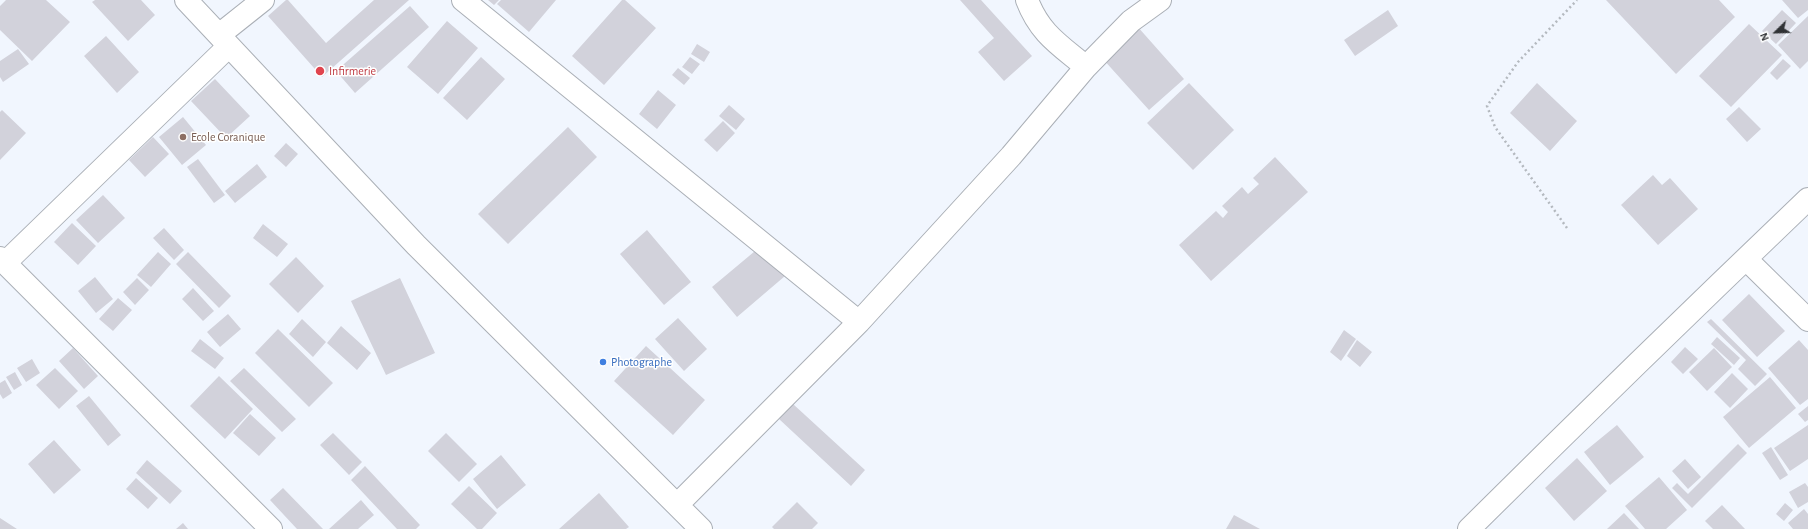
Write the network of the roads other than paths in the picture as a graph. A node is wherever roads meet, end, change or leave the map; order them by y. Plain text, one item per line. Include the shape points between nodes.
1 (186, 0) edge
2 (263, 0) edge
3 (463, 0) edge
4 (1027, 0) edge
5 (1160, 0) edge
6 (224, 40) junction
7 (1086, 68) junction
8 (1808, 200) edge
9 (1747, 260) junction
10 (2, 261) edge
11 (1808, 320) edge
12 (859, 322) junction
13 (677, 505) junction
14 (271, 529) edge
15 (701, 529) edge
16 (1469, 529) edge

1 - 6 street
2 - 6 street
3 - 12 street
4 - 7 street via 1033,17 1045,33
5 - 7 street via 1132,21
6 - 10 street
6 - 13 street via 416,245
7 - 12 street via 1011,156
8 - 9 street
9 - 11 street
9 - 16 street via 1685,316
10 - 14 street
12 - 13 street
13 - 15 street

